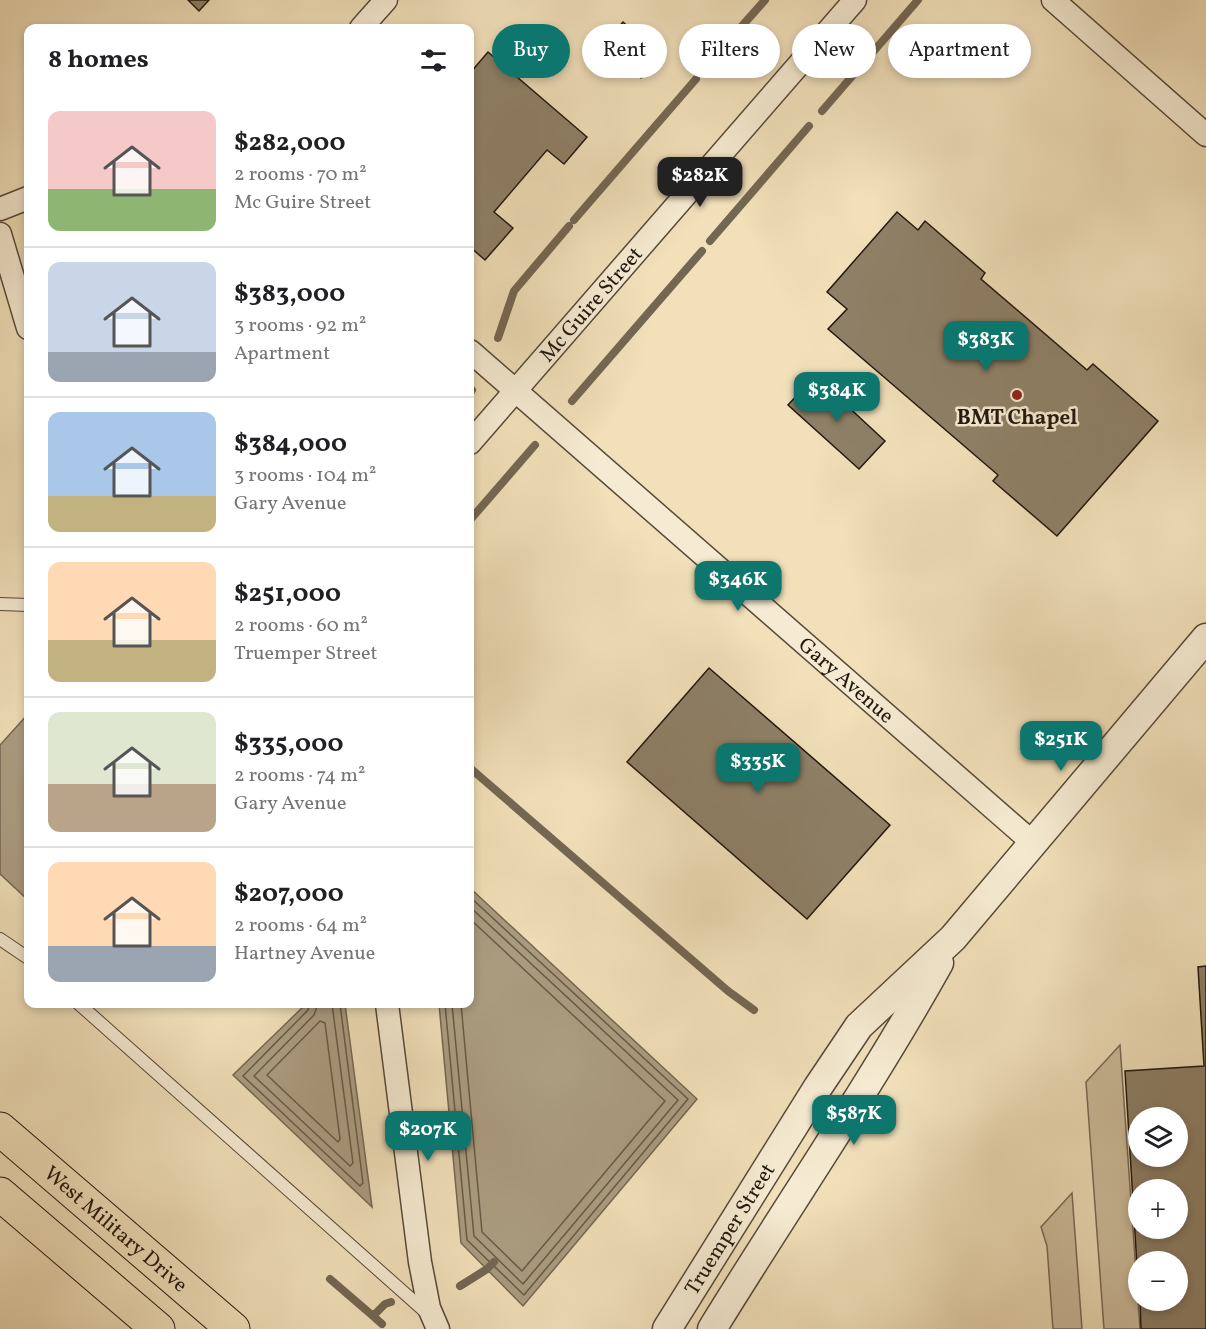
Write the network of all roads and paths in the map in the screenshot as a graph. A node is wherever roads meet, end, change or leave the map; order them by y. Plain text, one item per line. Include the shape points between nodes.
1 (386, 0) edge
2 (855, 0) edge
3 (1053, 0) edge
4 (365, 24) edge
5 (1206, 135) edge
6 (24, 200) edge
7 (0, 209) edge
8 (0, 234) edge
9 (24, 315) edge
10 (474, 354) edge
11 (515, 389) junction
12 (474, 438) edge
13 (0, 604) edge
14 (24, 605) edge
15 (1206, 638) edge
16 (1032, 842) junction
17 (953, 938) junction
18 (0, 939) edge
19 (24, 955) edge
20 (83, 1008) edge
21 (388, 1008) edge
22 (0, 1129) edge
23 (0, 1194) edge
24 (436, 1324) edge
25 (158, 1329) edge
26 (233, 1329) edge
27 (668, 1329) edge
28 (712, 1329) edge

1 - 4 street
2 - 11 street, Mc Guire Street
3 - 5 street
6 - 7 street
8 - 9 street
10 - 11 street, Gary Avenue
11 - 12 street, Mc Guire Street
11 - 16 street, Gary Avenue
13 - 14 lane
15 - 16 street, Truemper Street
16 - 17 street, Truemper Street
17 - 27 street, Truemper Street via 859,1026
17 - 28 street, Truemper Street via 892,1048
18 - 19 lane
20 - 24 lane
21 - 24 street via 420,1262
22 - 26 main road, West Military Drive
23 - 25 main road

